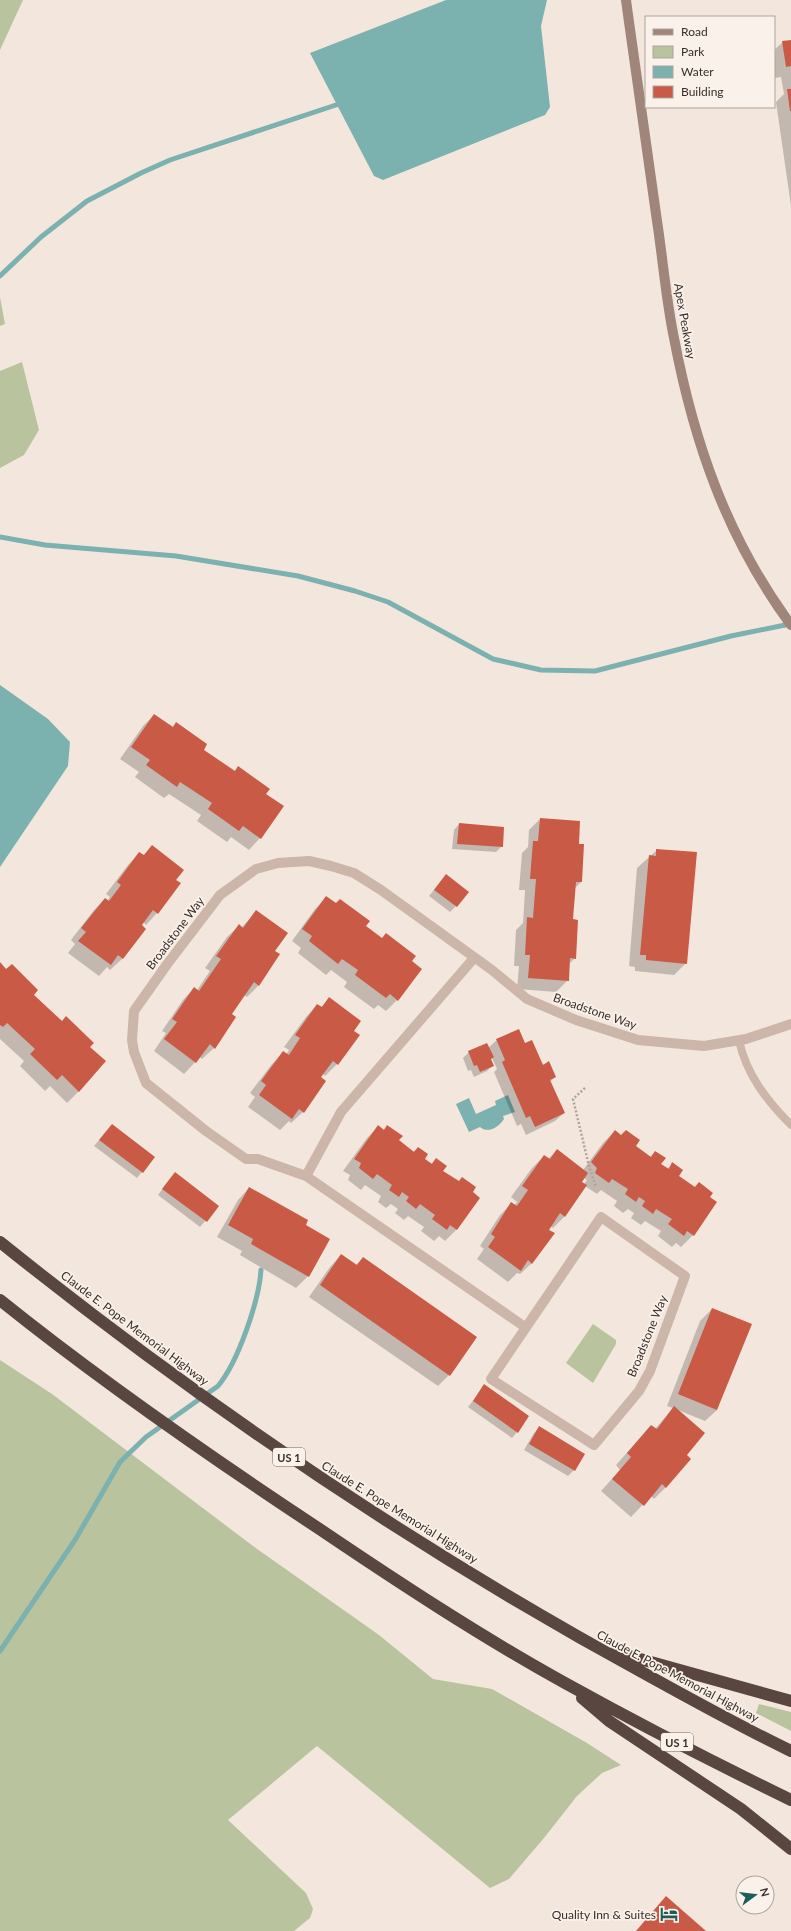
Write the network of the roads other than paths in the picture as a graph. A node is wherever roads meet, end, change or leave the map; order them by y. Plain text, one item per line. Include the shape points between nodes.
1 (626, 0) edge
2 (791, 625) edge
3 (474, 958) junction
4 (791, 1024) edge
5 (739, 1040) junction
6 (791, 1125) edge
7 (306, 1176) junction
8 (0, 1242) edge
9 (0, 1300) edge
10 (525, 1328) junction
11 (596, 1647) junction
12 (564, 1683) junction
13 (791, 1701) edge
14 (791, 1751) edge
15 (791, 1800) edge
16 (791, 1849) edge

1 - 2 main road, Apex Peakway via 673,337 690,410 710,476 735,534 758,576
3 - 5 street, Broadstone Way via 527,999 576,1020 638,1040 704,1046
3 - 7 street via 341,1112
3 - 7 street, Broadstone Way via 354,873 309,862 278,864 256,869 220,895 134,1011 132,1040 138,1066 146,1083 246,1159 258,1159
4 - 5 street, Broadstone Way
5 - 6 lane via 743,1060 771,1105
7 - 10 street, Broadstone Way
8 - 11 highway, Claude E. Pope Memorial Highway / US 1 via 194,1391 310,1471 423,1545
9 - 12 highway, US 1 via 48,1339 196,1447 376,1568
10 - 10 street, Broadstone Way via 601,1217 685,1276 650,1371 639,1390 594,1445 491,1379
11 - 13 highway
11 - 14 highway, Claude E. Pope Memorial Highway / US 1
12 - 15 highway, US 1
12 - 16 highway via 609,1721 735,1805

